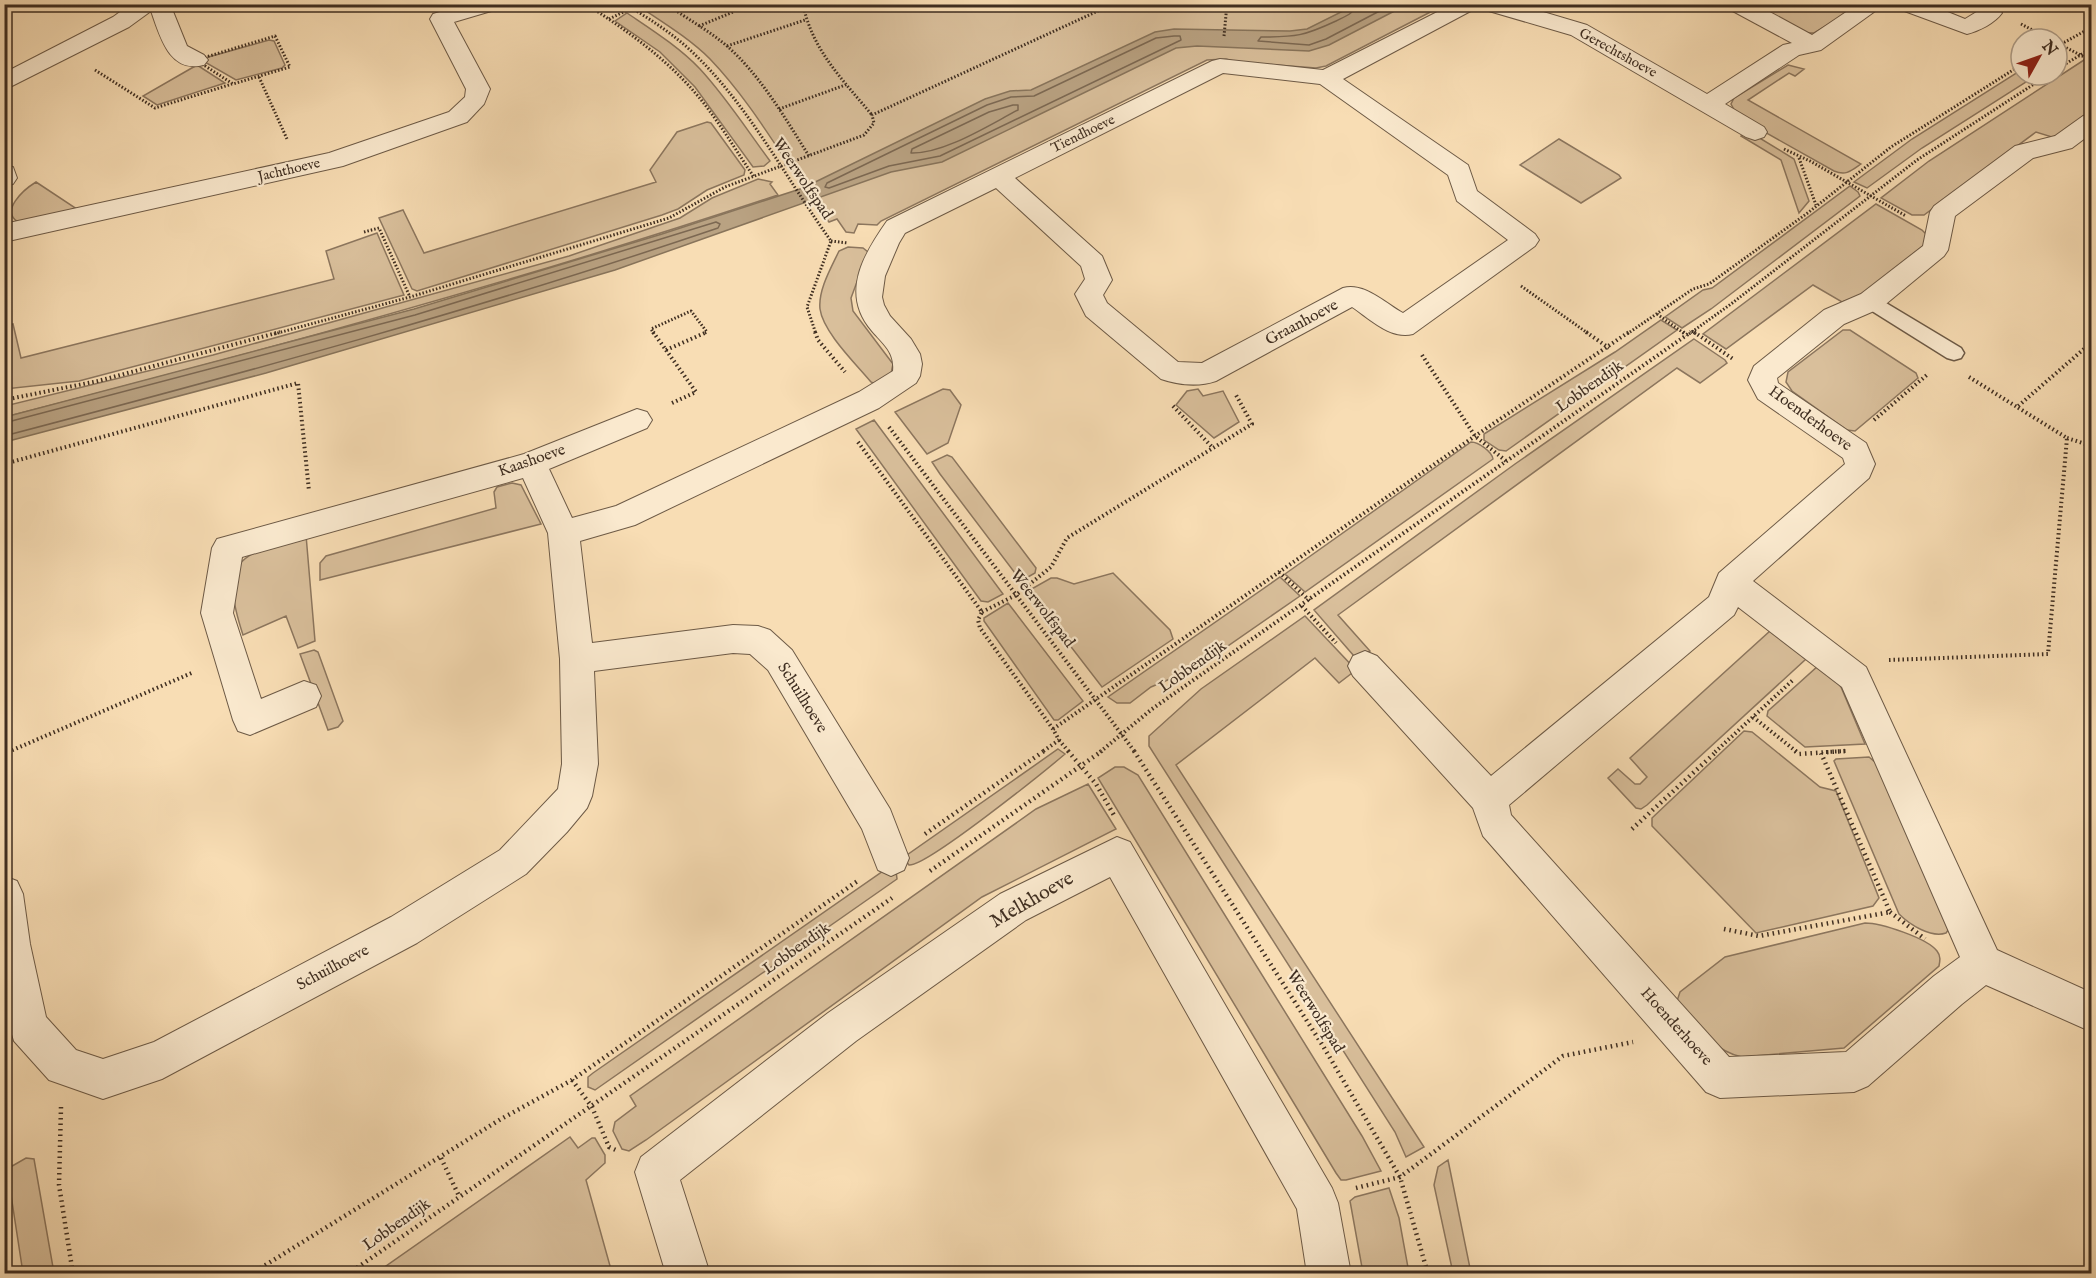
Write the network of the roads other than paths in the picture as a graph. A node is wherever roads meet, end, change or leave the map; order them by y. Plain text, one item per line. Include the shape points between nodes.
1 (146, 4) edge
2 (159, 4) edge
3 (490, 4) edge
4 (1471, 4) edge
5 (1490, 4) edge
6 (1737, 4) edge
7 (1874, 4) edge
8 (1907, 4) edge
9 (1991, 13) dead end
10 (1813, 45) junction
11 (196, 60) road end
12 (1326, 78) junction
13 (4, 83) edge
14 (1708, 104) junction
15 (2091, 121) edge
16 (1755, 132) road end
17 (4, 173) edge
18 (998, 176) junction
19 (4, 178) edge
20 (4, 233) edge
21 (1871, 301) junction
22 (1949, 357) road end
23 (637, 420) road end
24 (531, 464) junction
25 (564, 533) junction
26 (1730, 582) junction
27 (577, 659) junction
28 (1365, 666) road end
29 (304, 696) dead end
30 (1489, 799) junction
31 (891, 858) dead end
32 (4, 894) edge
33 (8, 947) edge
34 (1983, 964) junction
35 (2091, 1013) edge
36 (688, 1274) edge
37 (1329, 1274) edge

1 - 13 street via 121,22
2 - 11 street via 177,50
3 - 20 street, Jachthoeve via 432,14 478,89 476,99 458,117 334,160
4 - 12 street
5 - 14 street, Gerechtshoeve via 1579,30
6 - 10 street
7 - 10 street
8 - 9 street via 1967,27
10 - 14 street via 1791,50
12 - 18 street, Tiendhoeve via 1220,66
12 - 18 street, Graanhoeve via 1458,171 1466,195 1526,240 1403,327 1353,295 1206,374 1171,372 1096,309 1089,294 1099,280 1093,262
14 - 16 street, Gerechtshoeve
15 - 21 street, Hoenderhoeve via 2063,142 2024,152 1943,212 1935,250
17 - 19 street
18 - 25 street, Tiendhoeve via 896,227 883,245 868,293 870,307 906,353 910,364 906,376 869,400 624,516
21 - 22 lane
21 - 26 street, Hoenderhoeve via 1834,317 1762,378 1768,391 1845,443 1859,457 1858,470
23 - 24 street, Kaashoeve
24 - 25 street, Schuilhoeve
24 - 29 street, Kaashoeve via 228,548 217,613 250,720
25 - 27 street, Schuilhoeve
26 - 30 street, Hoenderhoeve via 1723,605
26 - 34 street via 1854,677
27 - 31 street, Schuilhoeve via 733,639 758,640 780,660 877,821
27 - 33 street, Schuilhoeve via 580,764 574,795 513,862 404,930 162,1059 103,1079 63,1066 28,1027
28 - 30 street, Hoenderhoeve
30 - 34 street, Hoenderhoeve via 1496,824 1720,1078 1854,1072
32 - 33 street
34 - 35 street
36 - 37 street, Melkhoeve via 656,1172 842,1027 1013,907 1117,854 1317,1203

